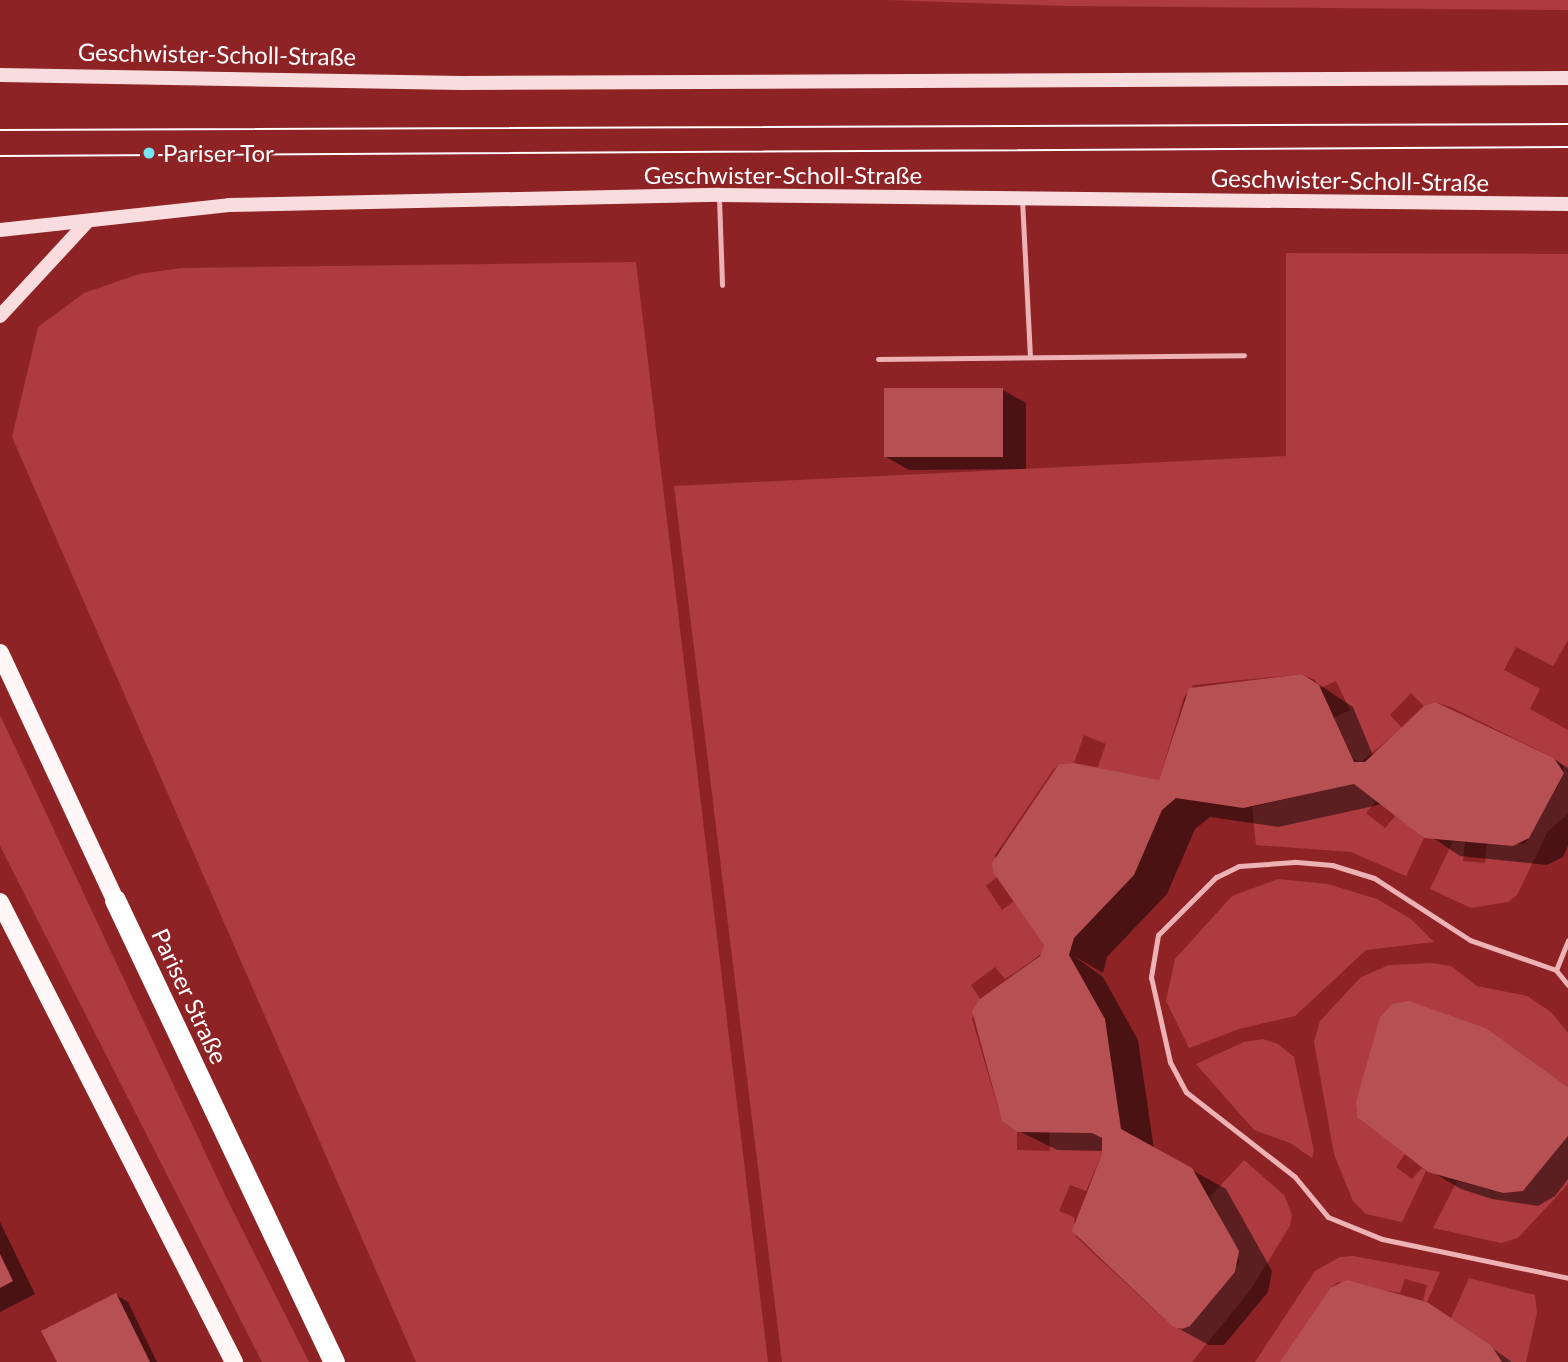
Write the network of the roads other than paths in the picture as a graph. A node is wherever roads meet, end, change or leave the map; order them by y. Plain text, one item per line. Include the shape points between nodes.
1 (0, 75) edge
2 (1568, 78) edge
3 (719, 195) junction
4 (1022, 199) junction
5 (1568, 204) edge
6 (88, 221) junction
7 (0, 230) edge
8 (722, 285) dead end
9 (0, 316) edge
10 (1244, 355) dead end
11 (1030, 357) junction
12 (878, 359) dead end
13 (0, 653) edge
14 (115, 900) joint
15 (0, 902) edge
16 (1568, 940) edge
17 (1556, 970) junction
18 (1568, 985) edge
19 (1568, 1278) edge
20 (234, 1362) edge
21 (334, 1362) edge

1 - 2 main road, Geschwister-Scholl-Straße via 462,83
3 - 4 main road, Geschwister-Scholl-Straße
3 - 6 main road, Geschwister-Scholl-Straße via 229,205
3 - 8 lane
4 - 5 main road, Geschwister-Scholl-Straße
4 - 11 lane
6 - 7 main road, Geschwister-Scholl-Straße
6 - 9 main road
10 - 11 lane
11 - 12 lane
13 - 14 main road, Pariser Straße
14 - 21 highway, Pariser Straße
15 - 20 main road
16 - 17 lane
17 - 18 lane
17 - 19 lane via 1470,940 1421,905 1354,871 1332,865 1263,862 1216,877 1173,915 1158,935 1150,977 1170,1062 1186,1092 1295,1177 1328,1217 1382,1239

